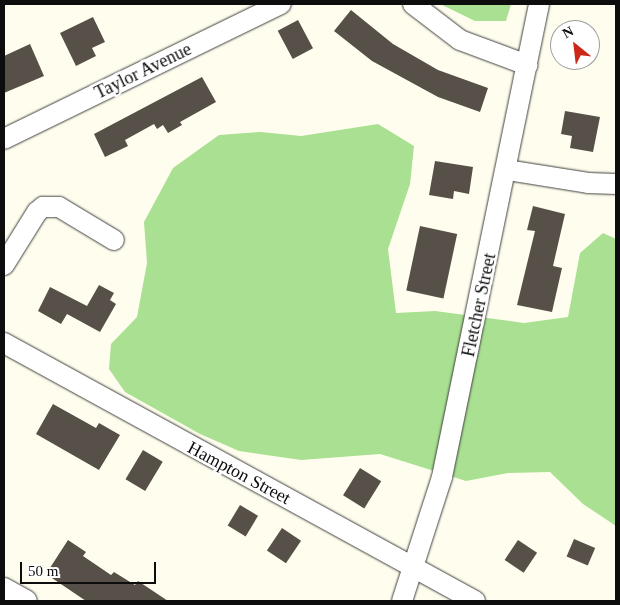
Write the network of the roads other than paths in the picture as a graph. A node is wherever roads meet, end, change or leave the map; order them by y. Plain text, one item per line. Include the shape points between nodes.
1 (281, 4) edge
2 (412, 4) edge
3 (539, 4) edge
4 (527, 65) junction
5 (4, 139) edge
6 (506, 170) junction
7 (616, 184) edge
8 (114, 240) dead end
9 (4, 265) edge
10 (4, 343) edge
11 (415, 568) junction
12 (4, 588) edge
13 (27, 601) edge
14 (402, 601) edge
15 (475, 601) edge

1 - 5 street, Taylor Avenue
2 - 4 street via 460,40
3 - 4 street, Fletcher Street
4 - 6 street, Fletcher Street
6 - 7 street via 588,183
6 - 11 street, Fletcher Street via 444,468
8 - 9 street via 59,207 43,207
10 - 11 street, Hampton Street
11 - 14 street, Fletcher Street
11 - 15 street, Hampton Street
12 - 13 street

